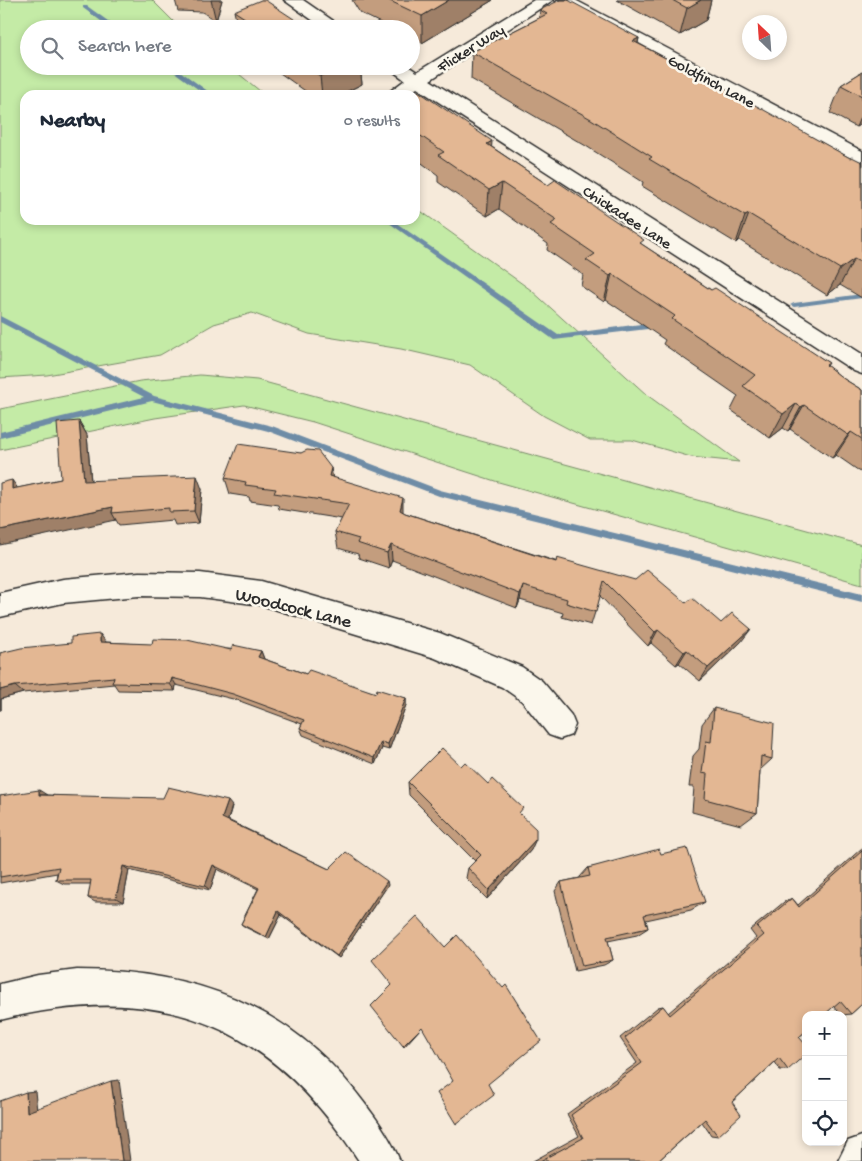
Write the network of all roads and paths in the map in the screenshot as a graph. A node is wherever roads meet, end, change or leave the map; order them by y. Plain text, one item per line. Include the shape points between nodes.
1 (292, 0) edge
2 (545, 0) edge
3 (563, 0) edge
4 (322, 20) edge
5 (409, 75) edge
6 (417, 80) junction
7 (402, 90) edge
8 (862, 159) edge
9 (862, 365) edge
10 (0, 605) edge
11 (560, 725) dead end
12 (0, 1002) edge
13 (862, 1155) edge
14 (381, 1161) edge
15 (856, 1161) edge

1 - 4 street
2 - 6 street, Flicker Way
3 - 8 street, Goldfinch Lane
5 - 6 street, Chickadee Lane
6 - 7 street, Flicker Way
6 - 9 street, Chickadee Lane
10 - 11 street, Woodcock Lane via 63,591 139,584 200,585 261,593 440,646 512,677 532,691
12 - 14 street via 19,996 89,986 145,989 198,1002 250,1024 298,1057 342,1103
13 - 15 street

